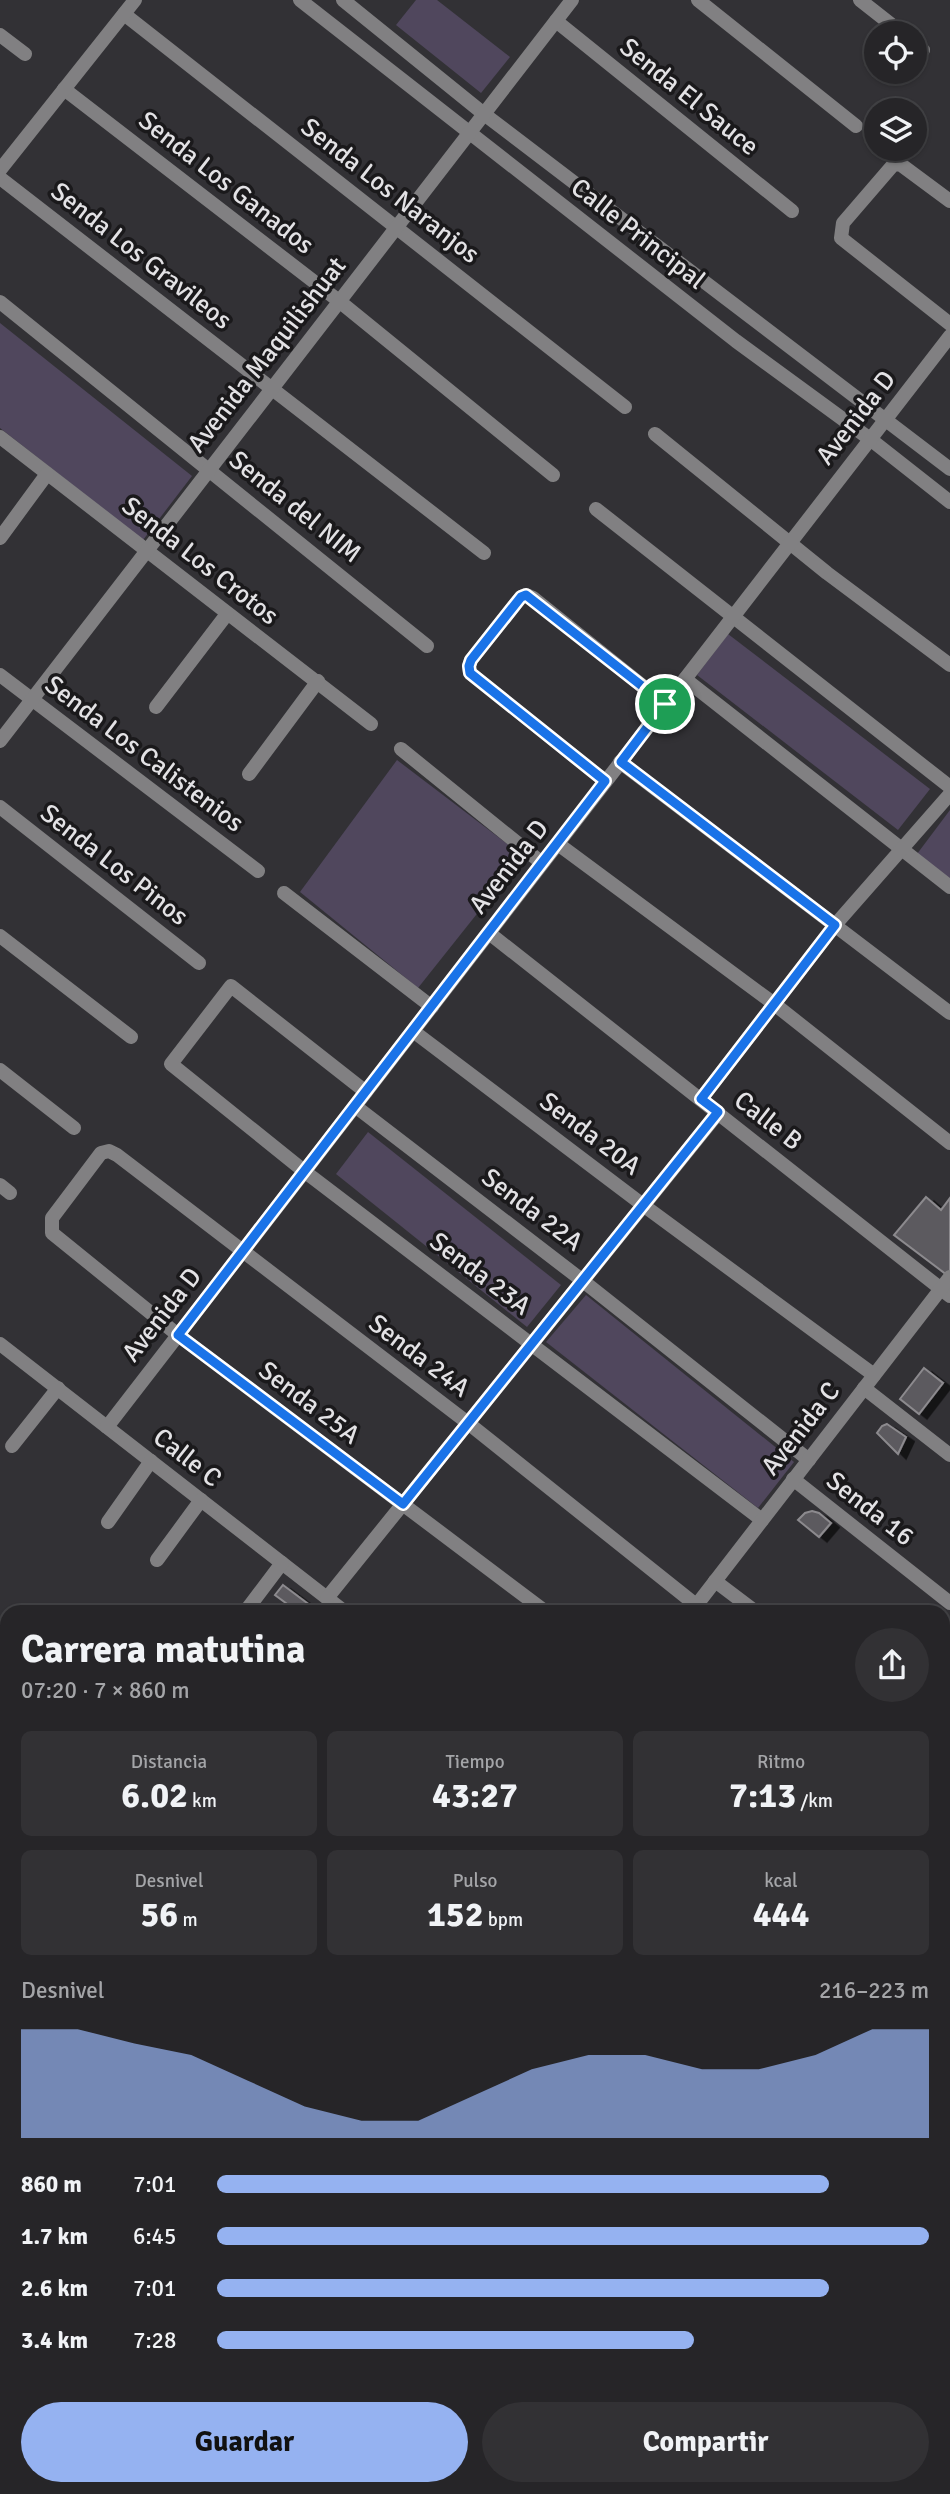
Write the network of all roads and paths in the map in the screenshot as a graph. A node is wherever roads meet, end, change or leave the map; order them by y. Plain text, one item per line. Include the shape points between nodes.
1 (135, 0) edge
2 (299, 0) edge
3 (343, 0) edge
4 (572, 0) edge
5 (698, 0) edge
6 (860, 0) edge
7 (124, 14) junction
8 (556, 21) junction
9 (887, 21) edge
10 (0, 35) edge
11 (25, 54) dead end
12 (64, 89) junction
13 (484, 114) junction
14 (856, 127) dead end
15 (469, 134) junction
16 (0, 170) edge
17 (0, 178) edge
18 (950, 201) edge
19 (792, 211) dead end
20 (397, 227) junction
21 (339, 301) junction
22 (0, 302) edge
23 (755, 323) junction
24 (950, 324) edge
25 (950, 336) edge
26 (739, 343) junction
27 (271, 389) junction
28 (625, 407) dead end
29 (885, 421) junction
30 (655, 434) dead end
31 (0, 437) edge
32 (870, 439) junction
33 (209, 469) junction
34 (950, 470) edge
35 (47, 474) junction
36 (553, 475) dead end
37 (950, 502) edge
38 (596, 509) dead end
39 (0, 538) edge
40 (789, 544) junction
41 (146, 551) junction
42 (484, 553) dead end
43 (227, 614) junction
44 (732, 618) junction
45 (427, 646) dead end
46 (950, 665) edge
47 (0, 676) edge
48 (685, 679) junction
49 (318, 681) junction
50 (31, 699) junction
51 (665, 704) junction
52 (156, 707) dead end
53 (371, 724) dead end
54 (0, 741) edge
55 (401, 749) dead end
56 (621, 762) junction
57 (249, 774) dead end
58 (605, 781) junction
59 (950, 788) edge
60 (950, 794) edge
61 (0, 807) edge
62 (558, 844) junction
63 (900, 849) junction
64 (542, 863) junction
65 (258, 871) dead end
66 (950, 887) edge
67 (284, 893) dead end
68 (835, 925) junction
69 (489, 933) junction
70 (0, 936) edge
71 (199, 963) dead end
72 (773, 1003) junction
73 (432, 1007) junction
74 (950, 1013) edge
75 (413, 1031) junction
76 (131, 1037) dead end
77 (0, 1070) edge
78 (366, 1092) junction
79 (701, 1099) junction
80 (355, 1106) junction
81 (718, 1112) junction
82 (74, 1128) dead end
83 (950, 1143) edge
84 (304, 1171) junction
85 (643, 1205) junction
86 (50, 1226) joint
87 (242, 1252) junction
88 (583, 1280) junction
89 (947, 1287) edge
90 (178, 1335) junction
91 (0, 1344) edge
92 (532, 1344) junction
93 (874, 1375) junction
94 (58, 1388) junction
95 (864, 1388) junction
96 (468, 1423) junction
97 (107, 1427) junction
98 (12, 1446) dead end
99 (950, 1455) edge
100 (809, 1460) junction
101 (150, 1461) junction
102 (793, 1479) junction
103 (201, 1500) junction
104 (403, 1504) junction
105 (762, 1520) junction
106 (108, 1522) dead end
107 (158, 1560) dead end
108 (282, 1563) junction
109 (715, 1581) junction
110 (327, 1598) junction
111 (950, 1603) edge
112 (250, 1605) edge
113 (336, 1605) edge
114 (537, 1605) edge
115 (690, 1605) edge
116 (696, 1605) edge
117 (747, 1605) edge

1 - 7 street
2 - 15 street, Calle Principal
3 - 13 street, Calle Principal
4 - 8 street, Avenida Maquilishuat
5 - 14 street
6 - 9 street
7 - 12 street
7 - 20 street, Senda Los Naranjos
8 - 13 street, Avenida Maquilishuat
8 - 19 street, Senda El Sauce
10 - 11 street
12 - 16 street
12 - 21 street, Senda Los Ganados
13 - 15 street, Avenida Maquilishuat
13 - 23 street, Calle Principal
15 - 20 street, Avenida Maquilishuat
15 - 26 street, Calle Principal
17 - 27 street, Senda Los Gravileos
18 - 24 street via 900,164 888,168 843,223 841,237
20 - 21 street, Avenida Maquilishuat
20 - 28 street, Senda Los Naranjos
21 - 27 street, Avenida Maquilishuat
21 - 36 street, Senda Los Ganados
22 - 33 street, Senda del NIM
23 - 26 street
23 - 29 street, Calle Principal
25 - 29 street, Avenida D
26 - 32 street, Calle Principal
27 - 33 street, Avenida Maquilishuat
27 - 42 street, Senda Los Gravileos
29 - 32 street, Avenida D
29 - 34 street, Calle Principal
30 - 40 street
31 - 35 street, Senda Los Crotos
32 - 37 street, Calle Principal
32 - 40 street, Avenida D
33 - 41 street, Avenida Maquilishuat
33 - 45 street, Senda del NIM
35 - 39 street
35 - 41 street, Senda Los Crotos
38 - 44 street
40 - 44 street, Avenida D
40 - 46 street
41 - 43 street, Senda Los Crotos
41 - 50 street, Avenida Maquilishuat
43 - 49 street, Senda Los Crotos
43 - 52 street
44 - 48 street, Avenida D
44 - 59 street
47 - 50 street, Senda Los Calistenios
48 - 51 street, Avenida D
48 - 63 street
49 - 53 street, Senda Los Crotos
49 - 57 street
50 - 54 street, Avenida Maquilishuat
50 - 65 street, Senda Los Calistenios
51 - 56 street, Avenida D
51 - 58 street via 526,595 471,660 470,673
55 - 64 street
56 - 58 street, Avenida D
56 - 68 street
58 - 62 street, Avenida D
60 - 63 street
61 - 71 street, Senda Los Pinos
62 - 64 street, Avenida D
62 - 72 street
63 - 66 street
63 - 68 street
64 - 69 street, Avenida D
67 - 73 street
68 - 72 street
68 - 74 street
69 - 73 street, Avenida D
69 - 79 street, Calle B
70 - 76 street
72 - 79 street
72 - 83 street
73 - 75 street, Avenida D
75 - 78 street, Avenida D
75 - 85 street, Senda 20A
77 - 82 street
78 - 80 street, Avenida D
78 - 84 street, Senda 23A via 231,986 171,1064
79 - 81 street, Calle B
80 - 84 street, Avenida D
80 - 88 street, Senda 22A
81 - 85 street
81 - 89 street, Calle B
84 - 87 street, Avenida D
84 - 92 street, Senda 23A
85 - 88 street
85 - 93 street, Senda 20A
86 - 87 street, Senda 24A via 101,1153 109,1151
86 - 90 street, Senda 25A via 52,1233
87 - 90 street, Avenida D
87 - 96 street, Senda 24A
88 - 92 street
88 - 100 street, Senda 22A
89 - 93 street, Avenida C
90 - 97 street, Avenida D
90 - 104 street, Senda 25A
91 - 94 street, Calle C
92 - 96 street
92 - 105 street, Senda 23A
93 - 95 street, Avenida C
94 - 97 street, Calle C
94 - 98 street
95 - 99 street
95 - 100 street, Avenida C
96 - 104 street
96 - 115 street, Senda 24A
97 - 101 street, Calle C
100 - 102 street, Avenida C
101 - 103 street, Calle C
101 - 106 street
102 - 105 street, Avenida C
102 - 111 street, Senda 16
103 - 107 street
103 - 108 street, Calle C
104 - 110 street
104 - 114 street, Senda 25A
105 - 109 street, Avenida C
108 - 110 street, Calle C
108 - 112 street
109 - 116 street, Avenida C
109 - 117 street
110 - 113 street, Calle C

